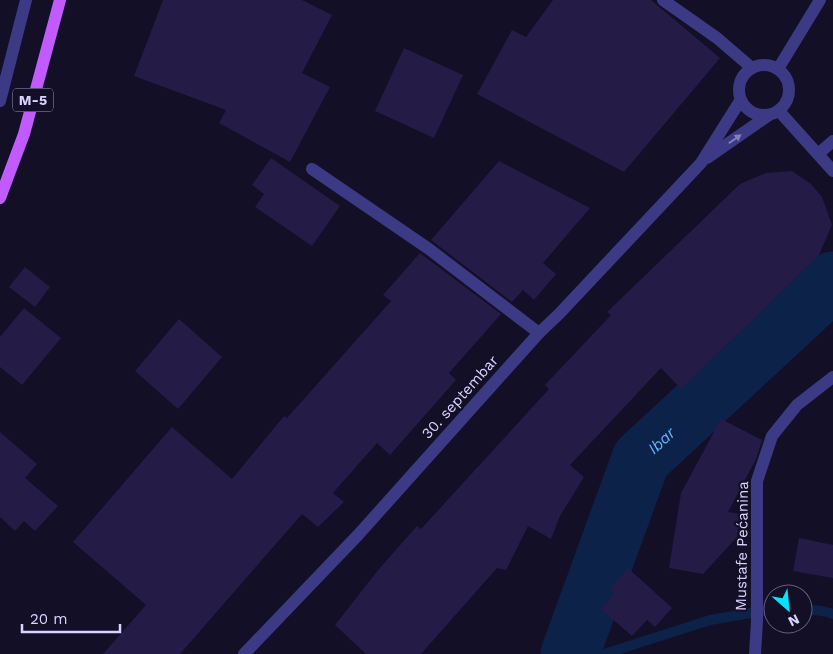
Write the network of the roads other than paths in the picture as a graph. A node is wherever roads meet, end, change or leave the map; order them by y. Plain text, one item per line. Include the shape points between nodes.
1 (26, 0) edge
2 (60, 0) edge
3 (663, 0) edge
4 (820, 0) edge
5 (752, 68) junction
6 (778, 69) junction
7 (740, 100) junction
8 (0, 101) edge
9 (774, 113) junction
10 (833, 141) edge
11 (818, 154) junction
12 (701, 163) junction
13 (312, 169) dead end
14 (833, 171) edge
15 (0, 198) edge
16 (539, 333) junction
17 (833, 377) edge
18 (244, 654) edge
19 (755, 654) edge

1 - 8 street
2 - 15 main road, M-5 via 24,134
3 - 5 street
4 - 6 street
5 - 6 street via 760,65
5 - 7 street via 742,76 738,88
6 - 9 street via 788,82 788,98
7 - 9 street via 748,110 758,115
7 - 12 street, 30. septembar
9 - 11 street
12 -> 9 street, 30. septembar
10 - 11 street
11 - 14 street
12 - 16 street, 30. septembar
13 - 16 street via 429,250
16 - 18 street, 30. septembar via 358,534
17 - 19 street, Mustafe Pećanina via 797,405 772,436 757,481

